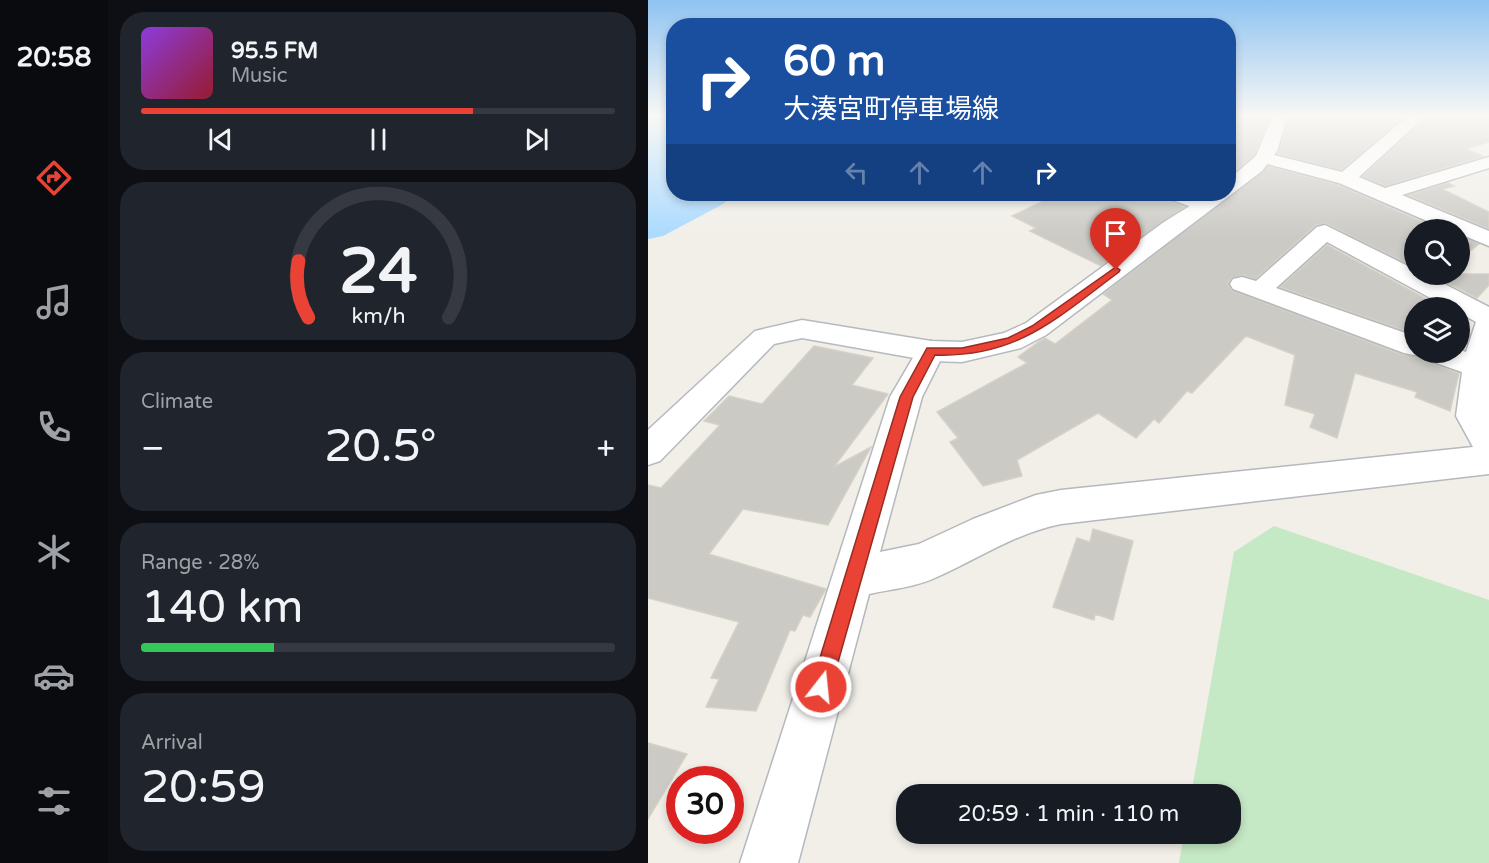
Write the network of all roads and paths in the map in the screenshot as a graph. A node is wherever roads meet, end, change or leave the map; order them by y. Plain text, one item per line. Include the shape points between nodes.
1 (1371, 157) edge
2 (1266, 158) joint
3 (1489, 162) edge
4 (1346, 179) junction
5 (1236, 184) edge
6 (1384, 195) junction
7 (1210, 201) edge
8 (1489, 239) edge
9 (1449, 297) edge
10 (1470, 308) edge
11 (1489, 318) edge
12 (1489, 323) edge
13 (1404, 343) edge
14 (931, 351) junction
15 (1469, 363) edge
16 (1478, 366) junction
17 (1489, 446) edge
18 (648, 451) edge
19 (1489, 460) edge
20 (853, 577) junction
21 (769, 863) edge

1 - 4 street
2 - 4 street
2 - 5 street
3 - 6 street
4 - 6 street
6 - 8 street
7 - 14 street via 1036,329 1011,341 962,352
9 - 13 street via 1325,232 1250,287
10 - 11 street
12 - 16 street
14 - 18 street via 802,329 765,337
14 - 20 street via 906,397
15 - 16 street
16 - 17 street via 1472,416
19 - 20 street via 1061,507 1036,512 973,537 924,563
20 - 21 street

